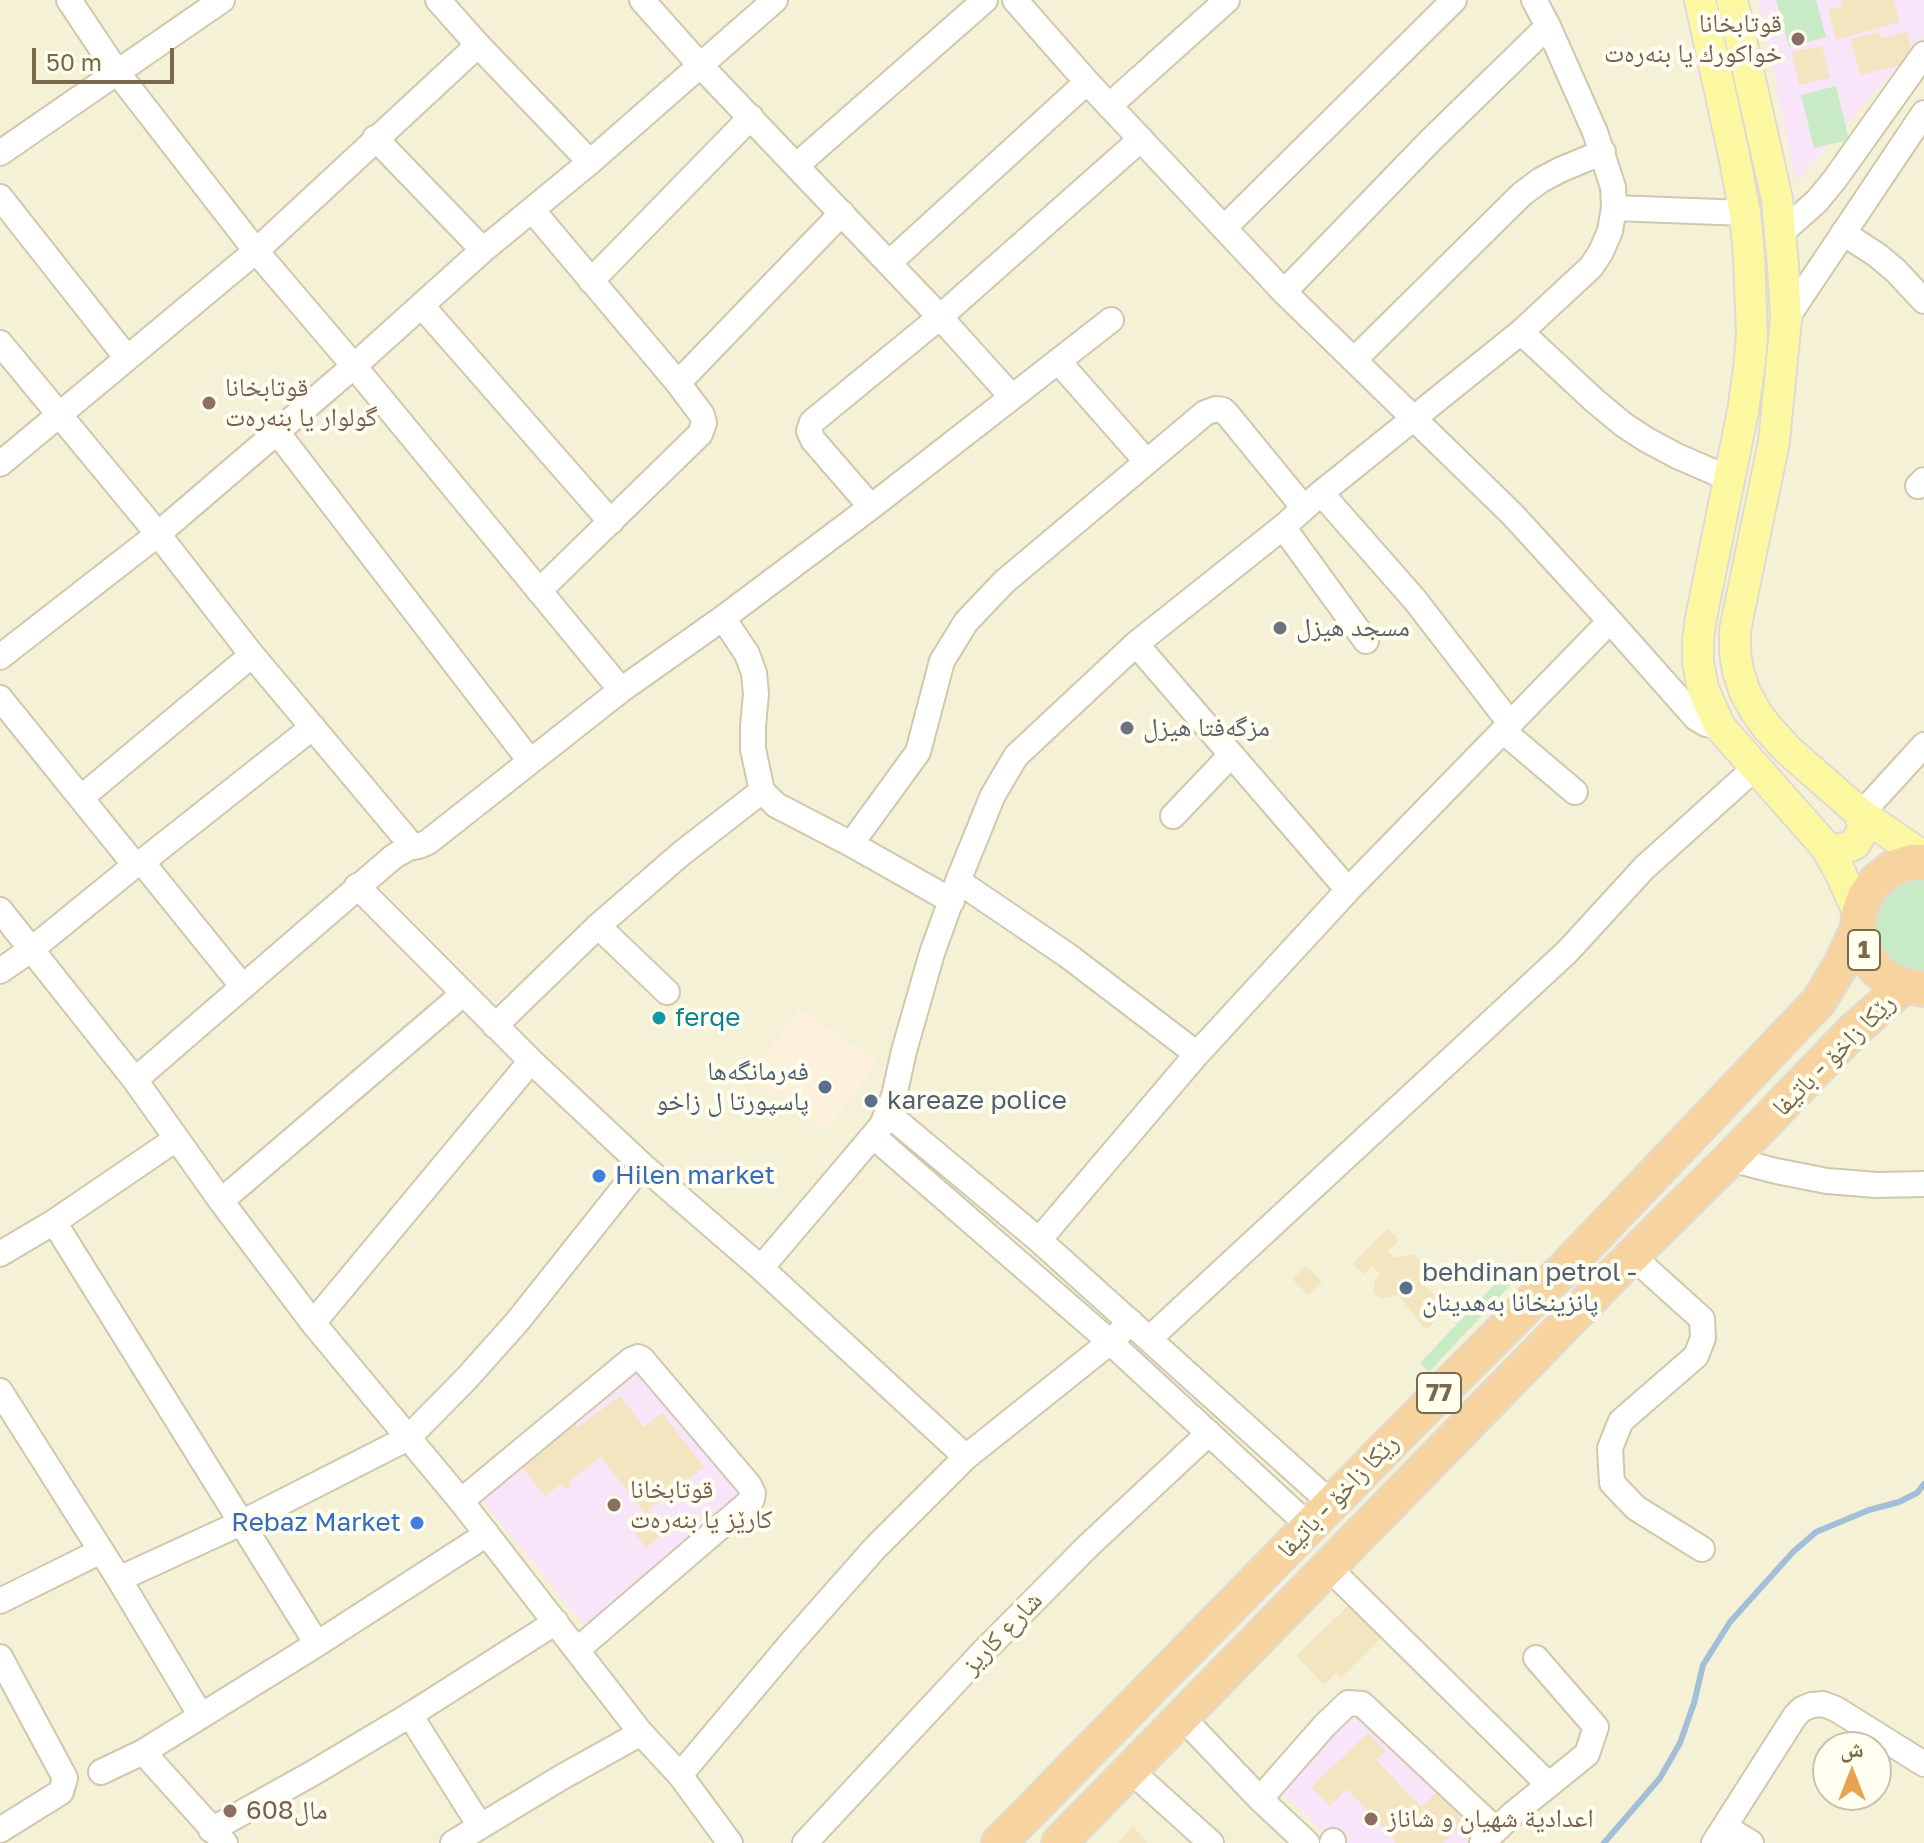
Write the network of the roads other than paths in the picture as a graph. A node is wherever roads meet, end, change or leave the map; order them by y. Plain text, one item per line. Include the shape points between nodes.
1 (69, 0) edge
2 (222, 0) edge
3 (438, 0) edge
4 (642, 0) edge
5 (775, 0) edge
6 (985, 0) edge
7 (1015, 0) edge
8 (1227, 0) edge
9 (1454, 0) edge
10 (1534, 0) edge
11 (1700, 0) edge
12 (1732, 0) edge
13 (1548, 26) junction
14 (478, 45) junction
15 (1924, 54) edge
16 (700, 65) junction
17 (117, 72) junction
18 (1087, 82) junction
19 (1109, 106) junction
20 (1924, 113) edge
21 (751, 117) junction
22 (375, 138) junction
23 (1141, 139) junction
24 (1603, 152) junction
25 (0, 153) edge
26 (590, 162) junction
27 (797, 165) junction
28 (0, 197) edge
29 (1614, 208) junction
30 (533, 211) junction
31 (842, 213) junction
32 (1745, 213) junction
33 (1224, 228) junction
34 (1843, 233) junction
35 (1780, 234) junction
36 (483, 250) junction
37 (256, 251) junction
38 (889, 263) junction
39 (591, 281) junction
40 (1921, 289) edge
41 (1284, 292) junction
42 (422, 306) junction
43 (940, 317) junction
44 (1786, 319) junction
45 (1111, 320) dead end
46 (1521, 332) junction
47 (0, 343) edge
48 (127, 358) junction
49 (1354, 360) junction
50 (1058, 361) junction
51 (354, 366) junction
52 (678, 383) junction
53 (1012, 397) junction
54 (60, 414) junction
55 (1414, 419) junction
56 (277, 432) junction
57 (1147, 462) junction
58 (0, 464) edge
59 (1730, 479) junction
60 (1312, 501) junction
61 (871, 507) junction
62 (611, 522) junction
63 (1283, 527) junction
64 (158, 534) junction
65 (539, 591) junction
66 (723, 618) junction
67 (1610, 621) junction
68 (1366, 641) dead end
69 (1136, 644) junction
70 (252, 655) junction
71 (0, 657) edge
72 (621, 690) junction
73 (0, 698) edge
74 (313, 727) junction
75 (1506, 727) junction
76 (1720, 727) junction
77 (1924, 745) edge
78 (1231, 755) junction
79 (530, 761) junction
80 (1755, 768) junction
81 (762, 791) junction
82 (1575, 792) dead end
83 (82, 797) junction
84 (1861, 814) junction
85 (1173, 816) dead end
86 (851, 844) junction
87 (1825, 846) junction
88 (413, 847) junction
89 (1924, 860) edge
90 (139, 863) junction
91 (357, 886) junction
92 (1348, 890) junction
93 (955, 891) junction
94 (0, 910) edge
95 (1858, 921) junction
96 (598, 926) junction
97 (32, 949) junction
98 (0, 971) edge
99 (243, 987) junction
100 (1918, 989) edge
101 (667, 992) dead end
102 (463, 994) junction
103 (1819, 1001) junction
104 (495, 1026) junction
105 (1854, 1030) junction
106 (1197, 1054) junction
107 (531, 1061) junction
108 (135, 1080) junction
109 (887, 1113) junction
110 (873, 1136) junction
111 (176, 1139) junction
112 (1730, 1159) junction
113 (642, 1165) junction
114 (1924, 1184) edge
115 (221, 1201) junction
116 (54, 1222) junction
117 (1039, 1240) junction
118 (0, 1254) edge
119 (1632, 1256) junction
120 (761, 1268) junction
121 (1131, 1322) junction
122 (313, 1323) junction
123 (1149, 1339) junction
124 (1110, 1342) junction
125 (0, 1391) edge
126 (1209, 1433) junction
127 (408, 1438) junction
128 (966, 1457) junction
129 (461, 1501) junction
130 (1320, 1515) junction
131 (241, 1523) junction
132 (487, 1534) junction
133 (1702, 1549) dead end
134 (101, 1551) junction
135 (1328, 1567) junction
136 (119, 1579) junction
137 (0, 1601) edge
138 (556, 1622) junction
139 (317, 1644) junction
140 (577, 1650) junction
141 (0, 1657) edge
142 (1536, 1658) dead end
143 (410, 1715) junction
144 (201, 1716) junction
145 (1183, 1718) junction
146 (641, 1733) junction
147 (143, 1752) junction
148 (1924, 1764) edge
149 (1130, 1770) junction
150 (101, 1772) dead end
151 (680, 1775) junction
152 (1549, 1785) junction
153 (1260, 1799) junction
154 (480, 1826) junction
155 (0, 1832) edge
156 (1720, 1835) edge
157 (218, 1836) edge
158 (1487, 1839) edge
159 (5, 1843) edge
160 (453, 1843) edge
161 (730, 1843) edge
162 (805, 1843) edge
163 (999, 1843) edge
164 (1059, 1843) edge
165 (1211, 1843) edge
166 (1307, 1843) edge
167 (1751, 1843) edge

1 - 17 street
2 - 17 street
3 - 14 street
4 - 16 street
5 - 16 street
6 - 27 street
7 - 18 street
8 - 19 street
9 - 33 street
10 - 13 street
11 - 32 main road
12 - 35 main road via 1777,199
13 - 24 street
13 - 41 street
14 - 22 street
14 - 26 street
15 - 35 street via 1835,179
16 - 21 street
16 - 26 street
17 - 25 street
17 - 37 street
18 - 19 street
18 - 38 street
19 - 23 street
20 - 34 street
21 - 27 street
21 - 39 street
22 - 36 street
22 - 37 street
23 - 33 street
23 - 43 street
24 - 29 street
24 - 49 street via 1522,194
26 - 30 street
27 - 31 street
28 - 48 street
29 - 32 street
29 - 46 street via 1610,231 1591,267
30 - 36 street
30 - 39 street
31 - 38 street
31 - 52 street
32 - 59 main road via 1752,336
33 - 41 street
34 - 40 street
34 - 44 street
35 - 44 main road
36 - 42 street
37 - 48 street
37 - 51 street
38 - 43 street
39 - 52 street
41 - 49 street
42 - 51 street
42 - 62 street
43 - 53 street
43 - 61 street via 810,427 813,440
44 - 84 main road via 1774,442 1740,603 1735,652 1745,692 1767,727
45 - 50 street
46 - 55 street
46 - 59 street via 1624,425
47 - 54 street
48 - 54 street
49 - 55 street
50 - 53 street
50 - 57 street
51 - 56 street
51 - 65 street
52 - 62 street via 702,415 700,434
53 - 61 street
54 - 58 street
54 - 64 street
55 - 60 street
55 - 67 street via 1512,514
56 - 64 street
56 - 79 street
57 - 60 street via 1210,410 1223,410
57 - 86 street via 1004,582 966,622 942,661 918,752
59 - 76 main road via 1698,639 1703,689
60 - 63 street
60 - 75 street via 1415,600
61 - 66 street
62 - 65 street
63 - 68 street
63 - 69 street
64 - 70 street
64 - 71 street
65 - 72 street
66 - 72 street
66 - 81 street via 754,673 753,749
67 - 75 street
67 - 76 street via 1696,718
69 - 78 street
69 - 93 street via 1016,756 993,795
70 - 74 street
70 - 83 street
72 - 79 street
73 - 83 street
74 - 88 street
74 - 90 street
75 - 82 street
75 - 92 street
76 - 80 main road
77 - 84 street
78 - 85 street
78 - 92 street
79 - 88 street via 428,842
80 - 87 main road
80 - 123 street via 1644,868 1567,952
81 - 86 street via 776,805
81 - 96 street
83 - 90 street
84 - 87 main road via 1863,830 1855,844 1841,850
84 - 89 main road
86 - 93 street
87 - 95 main road via 1844,879
88 - 91 street
89 - 95 highway, 1 via 1893,868 1877,880 1865,896
90 - 97 street
90 - 99 street
91 - 99 street
91 - 102 street
92 - 106 street
93 - 106 street via 1067,955
93 - 109 street
94 - 97 street
95 - 100 highway, 1 via 1861,943 1877,970 1889,980
95 - 103 highway, رێکا زاخۆ - باتیفا / 77
96 - 101 street
96 - 104 street
97 - 98 street
97 - 108 street
99 - 108 street
100 - 105 highway, رێکا زاخۆ - باتیفا / 77
102 - 104 street
102 - 115 street
103 - 105 highway via 1845,1006
103 - 130 highway, رێکا زاخۆ - باتیفا / 77
104 - 107 street
105 - 112 highway, رێکا زاخۆ - باتیفا / 77
106 - 117 street
107 - 113 street
107 - 122 street
108 - 111 street
109 - 110 street
109 - 117 street
110 - 120 street
110 - 124 street
111 - 115 street
111 - 116 street
112 - 114 street via 1827,1181
112 - 119 highway, رێکا زاخۆ - باتیفا / 77
113 - 120 street
113 - 127 street via 517,1322
115 - 122 street
116 - 118 street
116 - 131 street
117 - 121 street
119 - 133 street via 1702,1319 1703,1338 1696,1356 1621,1421 1610,1448 1612,1483 1636,1508
119 - 135 highway, رێکا زاخۆ - باتیفا / 77
120 - 128 street
121 - 123 street
121 - 124 street
122 - 127 street
123 - 130 street
124 - 126 street
124 - 128 street
125 - 134 street
126 - 130 street
126 - 162 street, شارع كاريز via 1077,1556
127 - 129 street
127 - 131 street
128 - 151 street via 875,1548
129 - 132 street
129 - 140 street via 638,1357 749,1485 753,1493 748,1503
130 - 163 highway, رێکا زاخۆ - باتیفا / 77
131 - 136 street
131 - 139 street
132 - 138 street
132 - 139 street
134 - 136 street
134 - 137 street
135 - 145 highway, رێکا زاخۆ - باتیفا / 77
135 - 152 street
136 - 144 street
138 - 140 street
138 - 143 street
139 - 144 street
140 - 146 street
141 - 155 street via 65,1778 61,1792
142 - 152 street via 1596,1727 1587,1754
143 - 154 street
143 - 157 street
144 - 147 street
145 - 149 highway, رێکا زاخۆ - باتیفا / 77
145 - 153 street
146 - 151 street
146 - 154 street
147 - 150 street
147 - 157 street
148 - 156 street via 1836,1709 1812,1705 1795,1716
149 - 164 highway, رێکا زاخۆ - باتیفا / 77
149 - 165 street
151 - 161 street
152 - 158 street
153 - 158 street via 1348,1703 1362,1704
153 - 166 street
154 - 160 street
155 - 159 street
156 - 167 street

